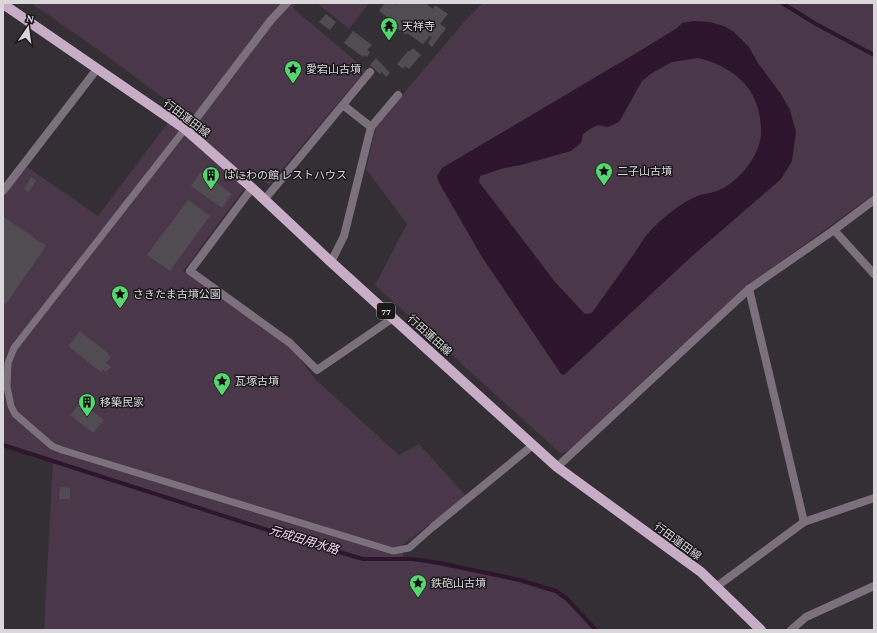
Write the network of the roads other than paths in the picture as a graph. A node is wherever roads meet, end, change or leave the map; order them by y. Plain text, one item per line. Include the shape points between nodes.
1 (286, 3) edge
2 (3, 4) edge
3 (97, 69) junction
4 (370, 72) dead end
5 (398, 95) dead end
6 (343, 105) junction
7 (188, 127) junction
8 (371, 127) junction
9 (252, 188) junction
10 (3, 191) edge
11 (265, 200) junction
12 (874, 200) edge
13 (834, 230) junction
14 (331, 262) junction
15 (874, 274) edge
16 (749, 289) junction
17 (394, 318) junction
18 (533, 445) junction
19 (557, 467) junction
20 (874, 498) edge
21 (804, 522) junction
22 (434, 526) joint
23 (874, 586) edge
24 (716, 587) junction
25 (757, 629) edge
26 (791, 630) edge

1 - 7 street via 270,20
2 - 3 main road, 行田蓮田線 / 77
3 - 7 main road, 行田蓮田線 / 77
3 - 10 street
4 - 6 street
5 - 8 street
6 - 8 street
6 - 11 street
7 - 9 main road, 行田蓮田線 / 77
7 - 22 lane via 14,348 8,363 7,387 15,414 52,446 62,450 393,551 408,548
8 - 14 street via 344,236
9 - 11 main road, 行田蓮田線 / 77
9 - 17 street via 190,271 290,343 317,370
11 - 14 main road, 行田蓮田線 / 77
12 - 13 street
13 - 15 street
13 - 16 street
14 - 17 main road, 行田蓮田線 / 77
16 - 19 street
16 - 21 street
17 - 18 main road, 行田蓮田線 / 77
18 - 19 main road, 行田蓮田線 / 77
18 - 22 street
19 - 24 main road, 行田蓮田線 / 77 via 701,572
20 - 21 street
21 - 24 street
23 - 26 street via 806,617
24 - 25 main road, 行田蓮田線 / 77

